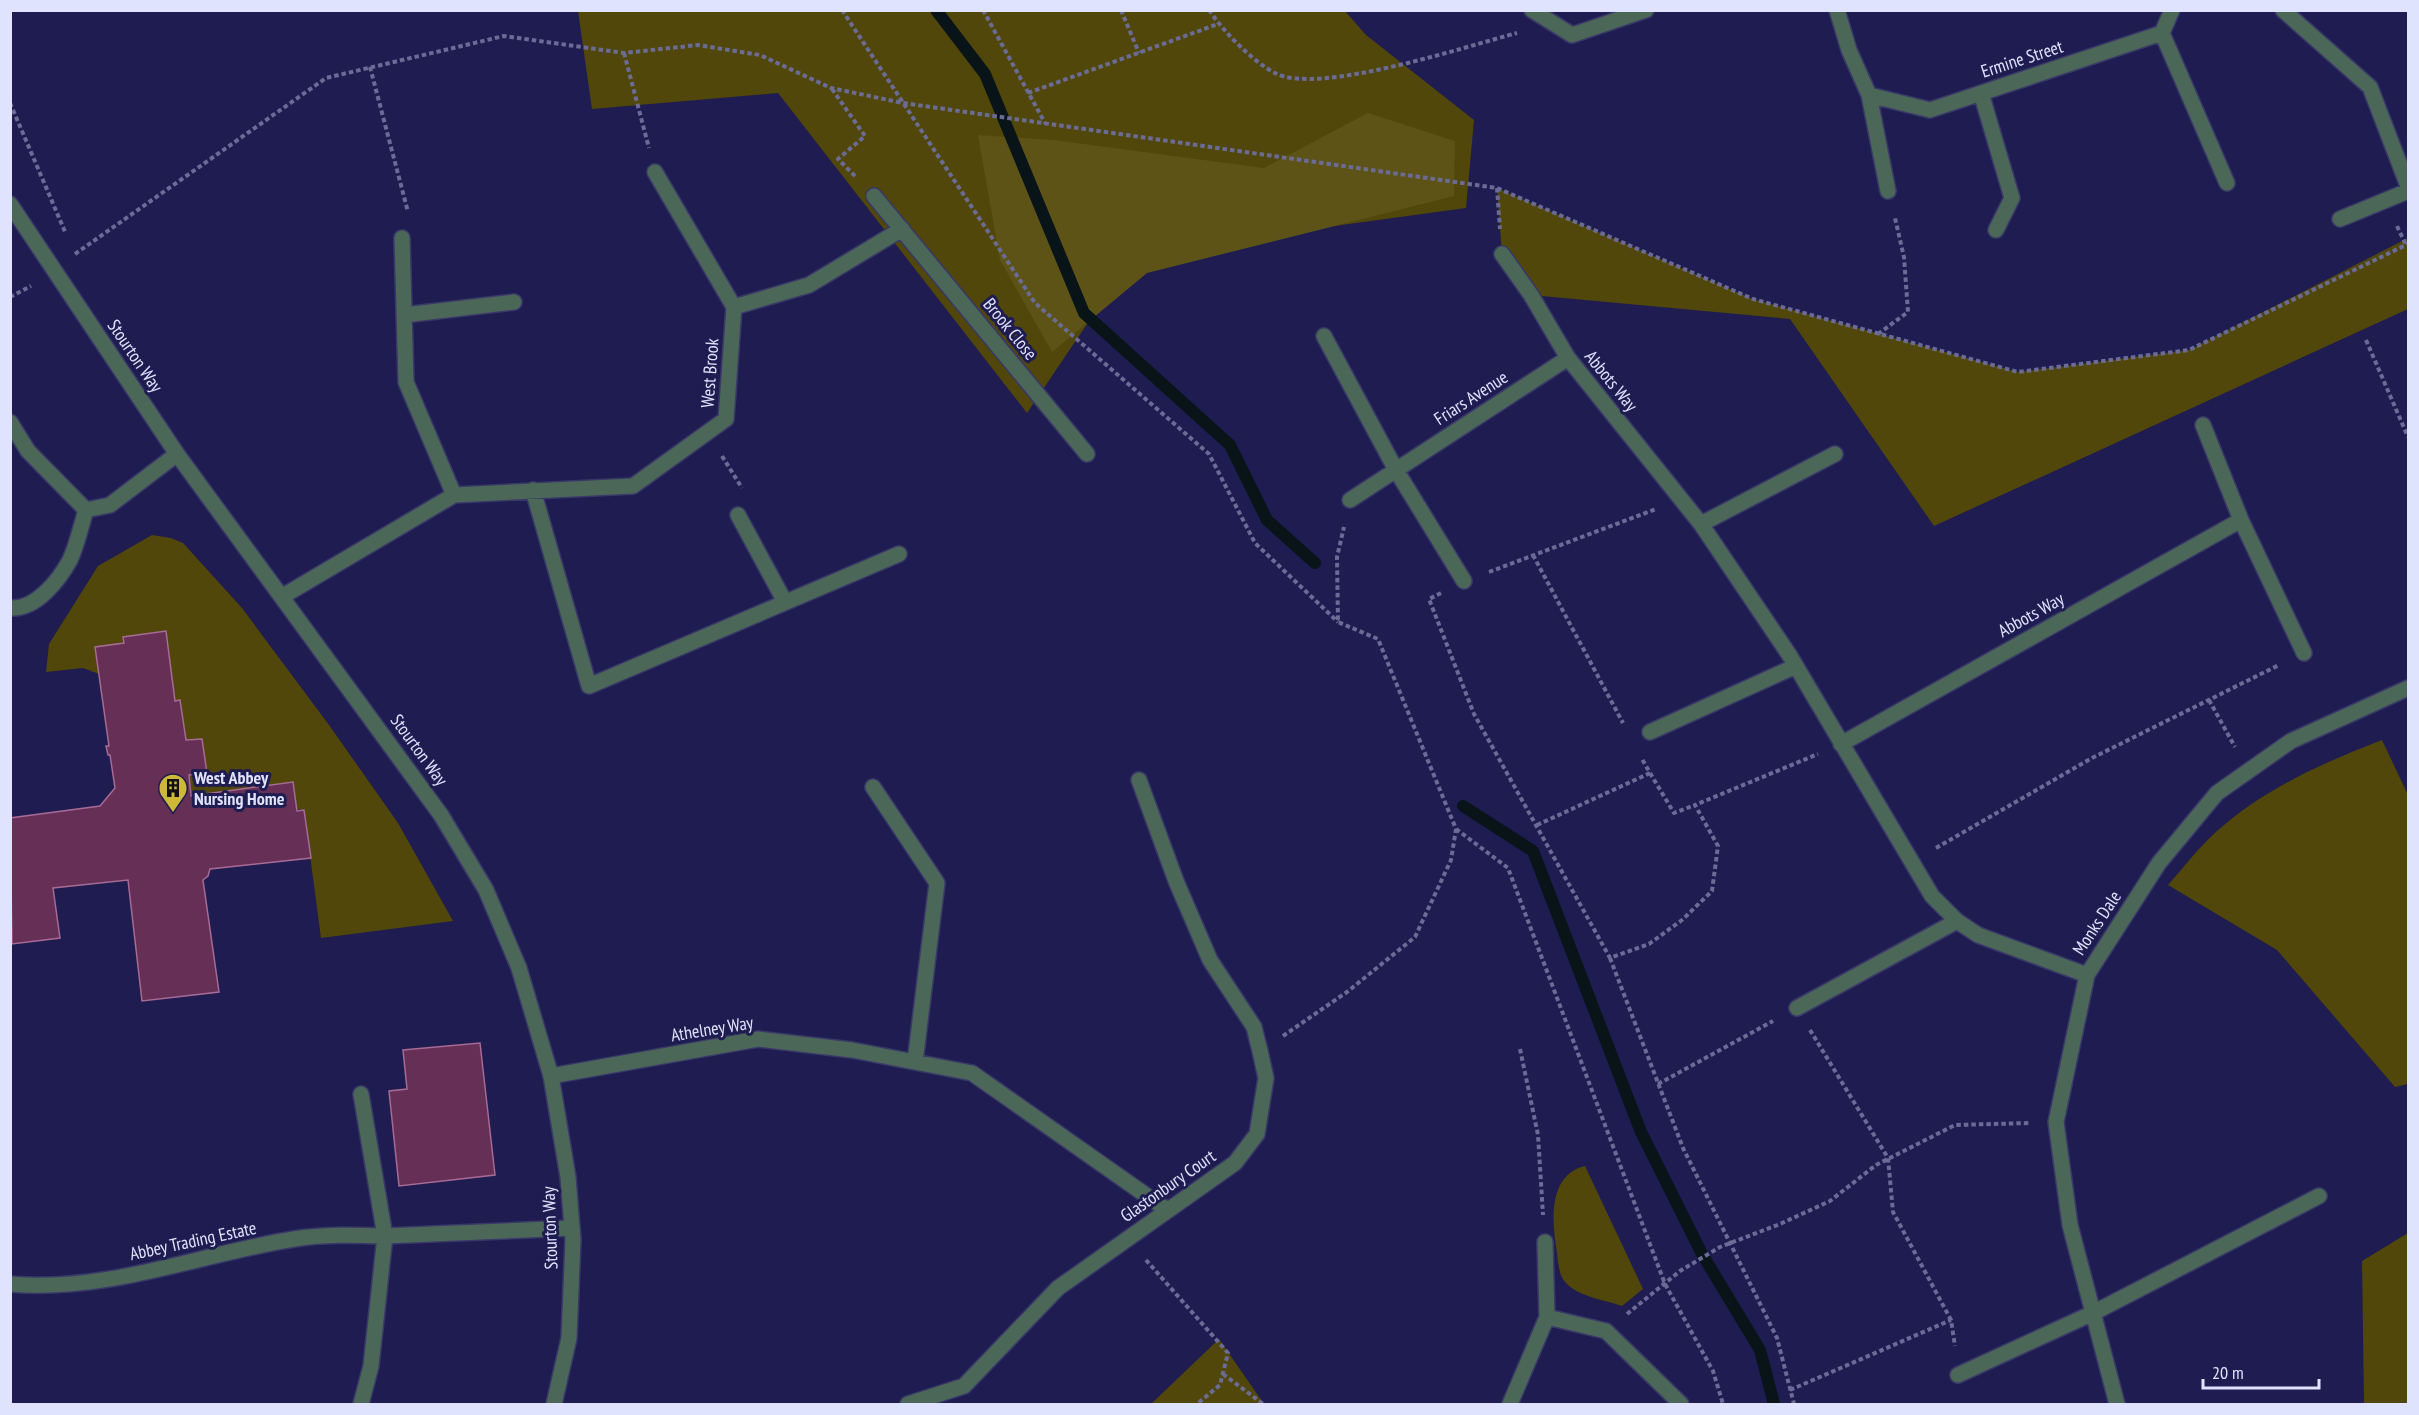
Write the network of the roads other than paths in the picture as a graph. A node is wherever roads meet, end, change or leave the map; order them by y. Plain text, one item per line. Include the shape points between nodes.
1 (1532, 10) edge
2 (1646, 10) edge
3 (1837, 10) edge
4 (2172, 10) edge
5 (2289, 11) edge
6 (2162, 33) junction
7 (1981, 93) junction
8 (1869, 95) junction
9 (655, 172) road end
10 (2227, 183) dead end
11 (2409, 186) edge
12 (1888, 190) road end
13 (2409, 191) edge
14 (874, 196) road end
15 (10, 204) edge
16 (2340, 219) dead end
17 (902, 229) junction
18 (1996, 230) dead end
19 (402, 238) road end
20 (1502, 254) road end
21 (514, 302) dead end
22 (734, 307) junction
23 (404, 315) junction
24 (1324, 336) dead end
25 (1568, 358) junction
26 (10, 422) edge
27 (2203, 425) dead end
28 (177, 454) junction
29 (1087, 454) dead end
30 (1835, 454) dead end
31 (1396, 470) junction
32 (533, 490) junction
33 (453, 495) junction
34 (1350, 500) dead end
35 (86, 510) junction
36 (738, 515) road end
37 (2241, 520) junction
38 (1701, 524) junction
39 (899, 554) dead end
40 (1464, 581) road end
41 (283, 596) junction
42 (785, 602) junction
43 (10, 608) edge
44 (2304, 653) road end
45 (1797, 666) junction
46 (2409, 688) edge
47 (1650, 732) dead end
48 (1841, 744) junction
49 (1139, 780) dead end
50 (873, 787) dead end
51 (1957, 921) junction
52 (2087, 975) junction
53 (1797, 1008) road end
54 (915, 1062) junction
55 (551, 1076) junction
56 (361, 1094) dead end
57 (2319, 1196) dead end
58 (1167, 1210) junction
59 (572, 1228) junction
60 (385, 1236) junction
61 (1545, 1242) road end
62 (10, 1284) edge
63 (2093, 1313) junction
64 (1546, 1317) junction
65 (1958, 1375) road end
66 (361, 1404) edge
67 (555, 1404) edge
68 (909, 1404) edge
69 (1510, 1404) edge
70 (1681, 1404) edge
71 (2117, 1404) edge

1 - 2 street via 1572,35
3 - 8 street via 1849,51
4 - 6 street
5 - 11 street via 2370,87
6 - 7 street, Ermine Street
6 - 10 street
7 - 8 street, Ermine Street via 1930,110
7 - 18 street via 2012,198
8 - 12 street
9 - 22 street
13 - 16 street
14 - 17 street, Brook Close
15 - 28 street, Stourton Way
17 - 22 street via 809,285
17 - 29 street, Brook Close
19 - 23 street
20 - 25 street, Abbots Way
21 - 23 street
22 - 32 street, West Brook via 726,419 633,486
23 - 33 street via 406,382
24 - 31 street
25 - 31 street, Friars Avenue
25 - 38 street, Abbots Way
26 - 35 street via 28,451
27 - 37 street
28 - 35 street via 110,505
28 - 41 street, Stourton Way
30 - 38 street
31 - 34 street, Friars Avenue
31 - 40 street
32 - 33 street, West Brook
32 - 42 street via 590,686
33 - 41 street, West Brook
35 - 43 street via 70,559 42,597
36 - 42 street
37 - 44 street
37 - 48 street, Abbots Way
38 - 45 street, Abbots Way
39 - 42 street
41 - 55 street, Stourton Way via 441,815 486,890 519,968
45 - 47 street
45 - 48 street, Abbots Way
46 - 52 street, Monks Dale via 2291,741 2217,793 2159,863
48 - 51 street, Abbots Way via 1932,896
49 - 58 street, Glastonbury Court via 1210,960 1254,1027 1266,1078 1257,1134 1235,1163
50 - 54 street via 937,883
51 - 52 street, Abbots Way via 2002,946
51 - 53 street
52 - 63 street, Monks Dale via 2056,1122 2070,1225
54 - 55 street, Athelney Way via 758,1039
54 - 58 street, Athelney Way via 972,1073
55 - 59 street, Stourton Way via 568,1177
56 - 60 street
57 - 63 street
58 - 68 street, Glastonbury Court via 1058,1288 964,1386
59 - 60 street, Abbey Trading Estate
59 - 67 street, Stourton Way via 569,1338
60 - 62 street, Abbey Trading Estate via 343,1234 294,1239 87,1284
60 - 66 street via 371,1366
61 - 64 street
63 - 65 street
63 - 71 street, Monks Dale
64 - 69 street
64 - 70 street via 1606,1331

